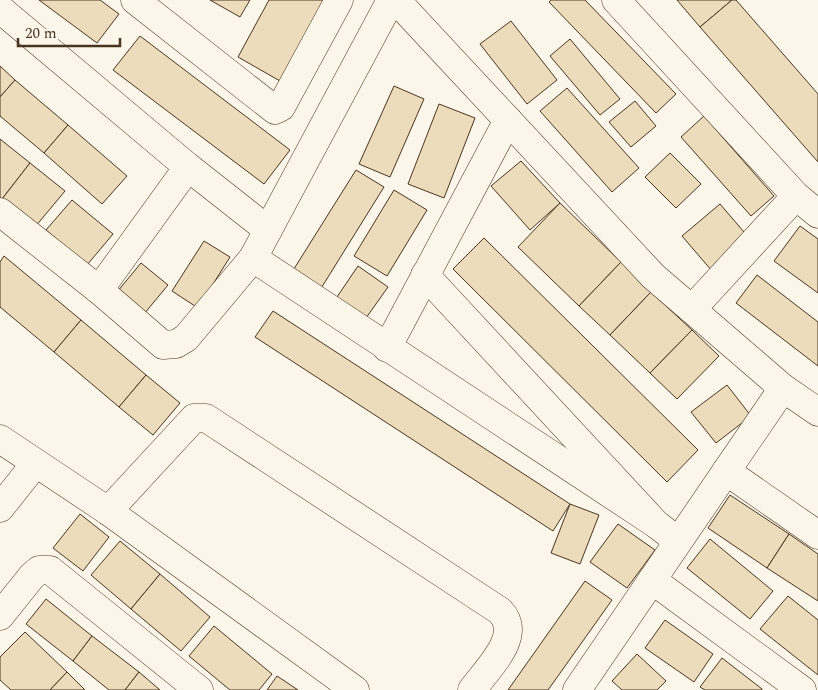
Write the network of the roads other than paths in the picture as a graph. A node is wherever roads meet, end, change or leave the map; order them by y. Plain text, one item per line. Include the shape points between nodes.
1 (339, 0) edge
2 (391, 0) edge
3 (396, 0) edge
4 (616, 0) edge
5 (148, 4) edge
6 (0, 9) edge
7 (508, 120) junction
8 (188, 167) junction
9 (796, 196) junction
10 (0, 212) edge
11 (818, 214) edge
12 (268, 230) junction
13 (253, 258) junction
14 (425, 275) junction
15 (100, 290) junction
16 (692, 309) junction
17 (387, 348) junction
18 (783, 388) junction
19 (818, 412) edge
20 (0, 439) edge
21 (35, 464) junction
22 (726, 471) junction
23 (0, 508) edge
24 (108, 511) junction
25 (656, 524) junction
26 (818, 535) edge
27 (678, 541) junction
28 (652, 580) junction
29 (0, 616) edge
30 (199, 690) edge
31 (355, 690) edge
32 (472, 690) edge
33 (578, 690) edge
34 (802, 690) edge

1 - 5 street via 281,107 274,110
2 - 12 street
3 - 7 street
4 - 9 street
6 - 8 street
7 - 14 street
7 - 16 street via 653,276
8 - 12 street
8 - 15 street
9 - 11 street
9 - 16 street
10 - 15 street
12 - 13 street
13 - 15 street via 186,338 176,344 163,345
13 - 17 street
14 - 17 street
14 - 25 street
16 - 18 street
17 - 25 street
18 - 19 street
18 - 22 street
20 - 21 street
21 - 23 street
21 - 24 street
22 - 26 street
22 - 27 street
24 - 31 street
24 - 32 street via 194,418 206,418 504,615 510,629 508,640
25 - 27 street
27 - 28 street
28 - 33 street
28 - 34 street
29 - 30 street via 32,576 39,570 50,570

